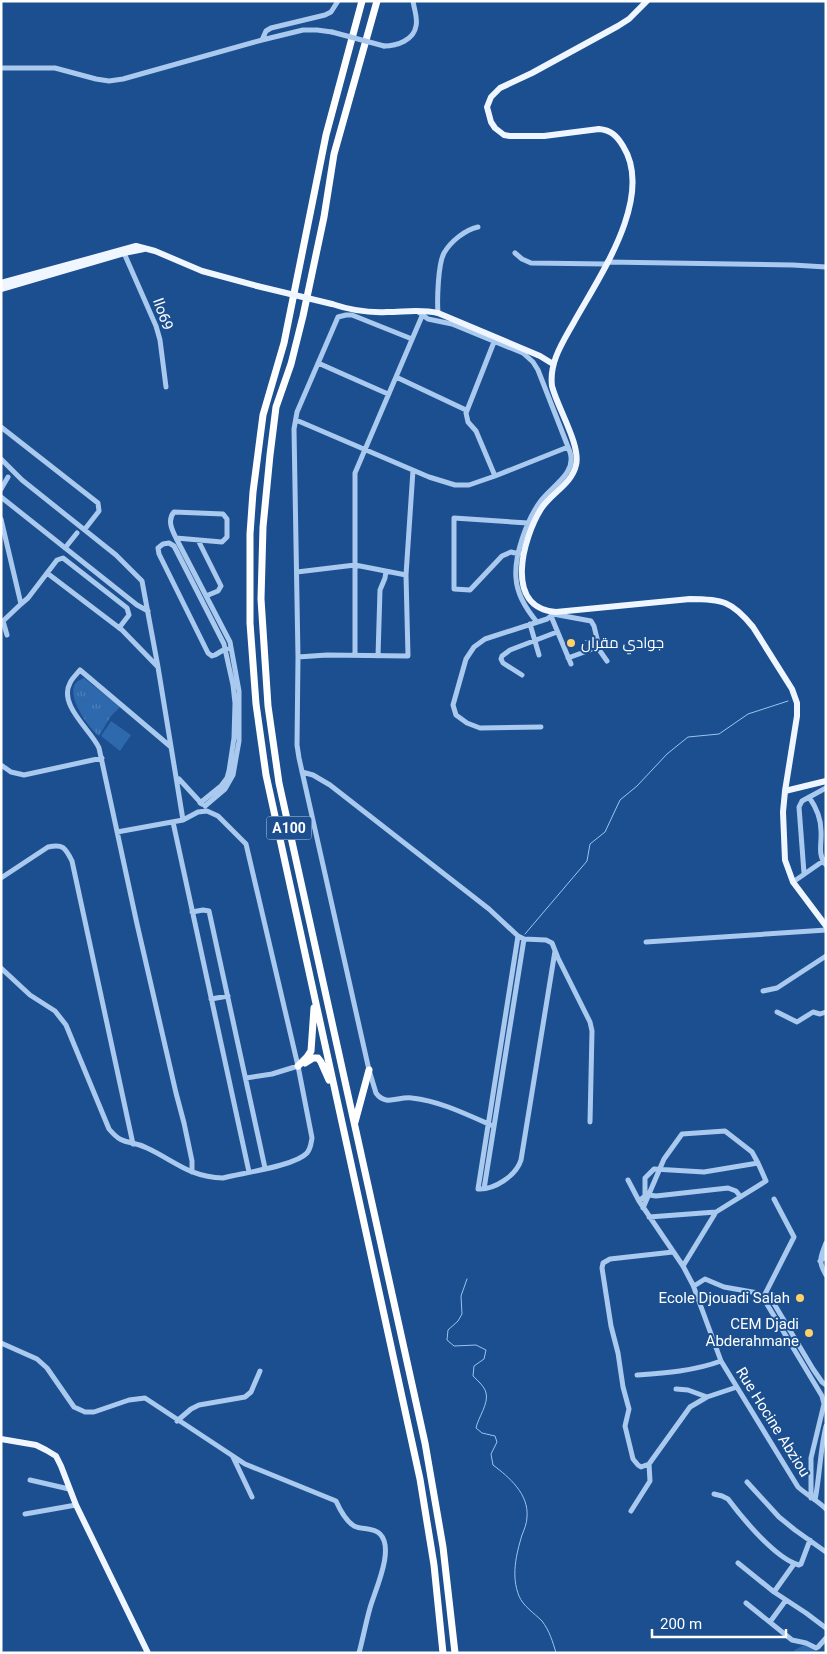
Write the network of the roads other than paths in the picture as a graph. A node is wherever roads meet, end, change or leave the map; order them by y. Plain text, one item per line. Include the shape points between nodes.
1 (338, 1) edge
2 (362, 1) edge
3 (377, 1) edge
4 (413, 1) edge
5 (647, 1) edge
6 (262, 40) junction
7 (1, 68) edge
8 (478, 227) dead end
9 (148, 249) junction
10 (124, 253) junction
11 (515, 254) dead end
12 (607, 263) junction
13 (826, 267) edge
14 (1, 283) edge
15 (1, 288) edge
16 (419, 313) junction
17 (438, 313) junction
18 (412, 339) junction
19 (494, 342) junction
20 (318, 363) junction
21 (553, 364) junction
22 (396, 377) junction
23 (166, 387) dead end
24 (388, 394) junction
25 (466, 410) junction
26 (296, 420) junction
27 (1, 427) edge
28 (568, 447) junction
29 (365, 449) junction
30 (1, 459) edge
31 (413, 470) junction
32 (495, 476) junction
33 (8, 478) dead end
34 (1, 489) edge
35 (1, 497) edge
36 (1, 519) edge
37 (528, 523) junction
38 (85, 529) junction
39 (77, 533) dead end
40 (176, 538) junction
41 (198, 540) junction
42 (65, 548) junction
43 (519, 554) junction
44 (354, 565) junction
45 (386, 571) junction
46 (297, 572) junction
47 (47, 573) junction
48 (406, 575) junction
49 (206, 596) junction
50 (21, 604) junction
51 (148, 611) junction
52 (553, 614) junction
53 (2, 622) edge
54 (537, 622) junction
55 (530, 624) junction
56 (119, 628) junction
57 (557, 632) junction
58 (7, 635) dead end
59 (535, 641) junction
60 (598, 647) junction
61 (228, 648) junction
62 (355, 655) junction
63 (539, 655) dead end
64 (378, 656) junction
65 (298, 657) junction
66 (568, 658) junction
67 (607, 661) dead end
68 (571, 664) dead end
69 (158, 667) junction
70 (522, 675) dead end
71 (541, 727) dead end
72 (171, 747) junction
73 (102, 758) junction
74 (1, 765) edge
75 (176, 772) junction
76 (302, 772) junction
77 (826, 780) edge
78 (826, 788) edge
79 (785, 791) junction
80 (192, 795) junction
81 (810, 797) junction
82 (180, 800) junction
83 (202, 804) junction
84 (213, 813) junction
85 (826, 819) edge
86 (184, 820) junction
87 (173, 822) junction
88 (820, 822) junction
89 (117, 832) junction
90 (823, 839) edge
91 (825, 862) edge
92 (804, 873) junction
93 (1, 878) edge
94 (794, 882) junction
95 (192, 912) junction
96 (826, 926) edge
97 (826, 930) edge
98 (518, 936) junction
99 (524, 939) junction
100 (646, 942) dead end
101 (555, 951) junction
102 (826, 956) edge
103 (1, 968) edge
104 (763, 991) dead end
105 (228, 996) junction
106 (314, 998) junction
107 (211, 999) junction
108 (777, 1012) dead end
109 (826, 1012) edge
110 (298, 1066) junction
111 (369, 1070) junction
112 (246, 1078) junction
113 (336, 1096) junction
114 (590, 1122) dead end
115 (355, 1125) junction
116 (491, 1125) junction
117 (133, 1144) junction
118 (758, 1164) junction
119 (264, 1168) junction
120 (660, 1169) junction
121 (192, 1172) junction
122 (249, 1172) junction
123 (628, 1180) dead end
124 (649, 1195) junction
125 (740, 1196) junction
126 (774, 1199) dead end
127 (639, 1201) junction
128 (643, 1208) junction
129 (716, 1212) junction
130 (649, 1216) junction
131 (826, 1243) edge
132 (673, 1252) junction
133 (826, 1252) edge
134 (820, 1261) junction
135 (683, 1266) junction
136 (826, 1275) edge
137 (694, 1286) junction
138 (772, 1293) dead end
139 (763, 1298) junction
140 (1, 1343) edge
141 (721, 1361) junction
142 (260, 1371) dead end
143 (637, 1376) dead end
144 (826, 1386) edge
145 (738, 1387) junction
146 (676, 1389) dead end
147 (707, 1397) junction
148 (177, 1421) junction
149 (826, 1426) edge
150 (1, 1439) edge
151 (232, 1455) junction
152 (649, 1464) junction
153 (30, 1480) dead end
154 (747, 1482) dead end
155 (69, 1489) junction
156 (714, 1494) dead end
157 (252, 1497) dead end
158 (813, 1499) junction
159 (76, 1506) junction
160 (826, 1509) edge
161 (631, 1511) dead end
162 (25, 1514) dead end
163 (810, 1540) junction
164 (826, 1552) edge
165 (738, 1564) dead end
166 (794, 1564) junction
167 (774, 1592) junction
168 (786, 1600) junction
169 (746, 1603) dead end
170 (770, 1622) junction
171 (826, 1628) edge
172 (826, 1638) edge
173 (818, 1650) edge
174 (148, 1653) edge
175 (359, 1653) edge
176 (443, 1653) edge
177 (455, 1653) edge

1 - 6 street via 331,12 271,28
2 - 106 highway, A100 via 326,135 284,343 263,415 250,534 250,623 258,728
3 - 115 highway, A100 via 334,154 303,316 276,408 265,500 261,600 265,674 276,764
4 - 6 street, bridge via 414,31 397,45 384,46 317,30 303,30
5 - 12 main road via 618,26 500,88 491,97 487,108 491,122 504,135 544,136 599,129 612,132 619,138 631,163 633,192
6 - 7 street via 109,81 55,68
8 - 17 street via 462,234 444,252
9 - 10 main road
9 - 14 main road via 132,246
9 - 16 main road, bridge via 202,271 347,309
10 - 15 main road
10 - 23 street, Ilo69 via 156,326
11 - 12 street via 531,263
12 - 13 street
12 - 21 main road
16 - 17 main road
16 - 18 street
16 - 19 street
17 - 21 main road
18 - 20 street via 352,316 340,316 335,319
18 - 22 street
19 - 25 street
19 - 28 street via 524,354 534,362
20 - 24 street
20 - 26 street
21 - 52 main road via 552,386 576,450 576,466 569,481 548,500 536,519 526,547 521,576 522,586 530,600
22 - 24 street
22 - 25 street
24 - 29 street
25 - 32 street via 467,419 476,431
26 - 29 street
26 - 46 street
27 - 38 street via 98,503 99,511
28 - 32 street
28 - 37 street via 572,459 570,470 543,498
29 - 31 street
29 - 44 street via 355,476
30 - 38 street via 22,480
31 - 32 street via 455,485 469,485
31 - 48 street
33 - 34 street
35 - 42 street
36 - 50 street
37 - 43 street
37 - 43 street via 454,518 454,589 470,590 502,556 511,552
38 - 51 street via 141,579
39 - 42 street
40 - 41 street
40 - 41 street via 171,523 174,512 225,516 228,521 226,540
40 - 49 street
41 - 49 street via 221,586
42 - 51 street
43 - 54 street via 516,576 519,593
44 - 45 street
44 - 46 street
44 - 62 street
45 - 48 street
45 - 64 street via 380,590
46 - 65 street
47 - 50 street
47 - 56 street
47 - 56 street via 57,560 66,560 127,608 128,616
48 - 64 street via 408,656
49 - 61 street via 230,642
50 - 53 street
51 - 69 street
52 - 54 street
52 - 57 street
52 - 60 street via 591,621
52 - 79 main road via 698,599 725,602 738,611 753,627 796,698 798,716
53 - 58 street
54 - 55 street
55 - 59 street
55 - 71 street via 485,639 474,647 466,659 453,708 456,716 480,728
56 - 69 street
57 - 59 street
57 - 66 street
59 - 63 street
59 - 70 street via 510,650 502,658 503,663
60 - 66 street
60 - 67 street
61 - 61 street via 174,546 163,544 158,548 159,554 209,654 214,656
61 - 83 street via 239,691 239,728 233,775 228,786
62 - 64 street
62 - 65 street
65 - 76 street via 298,745
66 - 68 street
69 - 72 street
72 - 73 street via 80,670 69,683 68,699 75,715 96,740
72 - 75 street
73 - 74 street via 24,775
73 - 89 street
75 - 80 street
75 - 82 street
76 - 98 street via 330,785 490,909
76 - 111 street
77 - 79 main road
78 - 81 street
79 - 94 main road via 785,860
80 - 82 street
80 - 83 street
81 - 88 street
81 - 92 street via 798,809
82 - 86 street
83 - 84 street
84 - 86 street via 201,812
84 - 110 street via 247,846
85 - 88 street
86 - 87 street
87 - 89 street
87 - 95 street
88 - 90 street
89 - 121 street via 184,1123
90 - 91 street via 819,849
91 - 92 street
92 - 94 street
93 - 117 street via 48,847 62,846 72,861
94 - 96 main road
95 - 105 street via 209,911
95 - 107 street
97 - 100 street
98 - 99 street
98 - 116 street
99 - 101 street via 548,940
99 - 116 street
101 - 114 street via 590,1022
101 - 116 street via 521,1160 512,1175 481,1189
102 - 104 street via 777,988
103 - 117 street via 30,995 55,1011 66,1025 109,1129 116,1138
105 - 107 street
105 - 112 street
106 - 110 highway via 312,1046
106 - 113 highway, A100
107 - 122 street
108 - 109 street via 797,1022 813,1012
110 - 112 street
110 - 113 highway via 318,1058
110 - 119 street via 311,1146 301,1158
111 - 115 highway
111 - 116 street via 376,1093 383,1100 408,1098 430,1102
112 - 119 street
113 - 176 highway, A100 via 420,1479 434,1564
115 - 177 highway, A100 via 432,1479 446,1565
117 - 121 street
118 - 120 street via 704,1172
118 - 120 street via 752,1152 725,1131 682,1134
118 - 125 street via 766,1181
119 - 122 street
120 - 124 street
120 - 127 street via 654,1169 645,1178 645,1196
121 - 122 street via 223,1178
123 - 127 street, Rue Hocine Abziou
124 - 125 street via 728,1188
124 - 128 street
125 - 129 street
126 - 139 street via 794,1237
127 - 128 street, Rue Hocine Abziou
128 - 130 street, Rue Hocine Abziou
129 - 130 street
129 - 135 street
130 - 132 street, Rue Hocine Abziou
131 - 134 street
132 - 135 street, Rue Hocine Abziou
132 - 152 street via 610,1259 603,1263 602,1268 629,1409 625,1426 633,1460 641,1467
133 - 134 street
134 - 136 street
135 - 137 street, Rue Hocine Abziou
137 - 139 street via 705,1279 724,1287 758,1293
137 - 141 street, Rue Hocine Abziou
138 - 144 street via 773,1302
139 - 158 street via 824,1404 810,1458
140 - 148 street via 37,1359 74,1406 85,1412 145,1398
141 - 143 street
141 - 145 street, Rue Hocine Abziou
142 - 148 street via 248,1395 199,1405
145 - 147 street
145 - 158 street, Rue Hocine Abziou via 798,1487
146 - 147 street
147 - 152 street via 690,1407
148 - 151 street
149 - 158 street
150 - 155 main road via 36,1445 56,1456
151 - 157 street
151 - 175 street via 246,1464 336,1501 341,1512 355,1526 371,1529 384,1540 381,1575
152 - 161 street via 650,1481
153 - 155 street
154 - 163 street via 779,1517
155 - 159 main road
156 - 166 street via 728,1499 770,1547
158 - 160 street, Rue Hocine Abziou
159 - 162 street
159 - 174 main road
163 - 164 street
163 - 166 street via 801,1564
165 - 167 street
166 - 167 street
167 - 168 street
168 - 170 street
168 - 171 street
169 - 170 street
170 - 173 street via 792,1640
172 - 173 street

